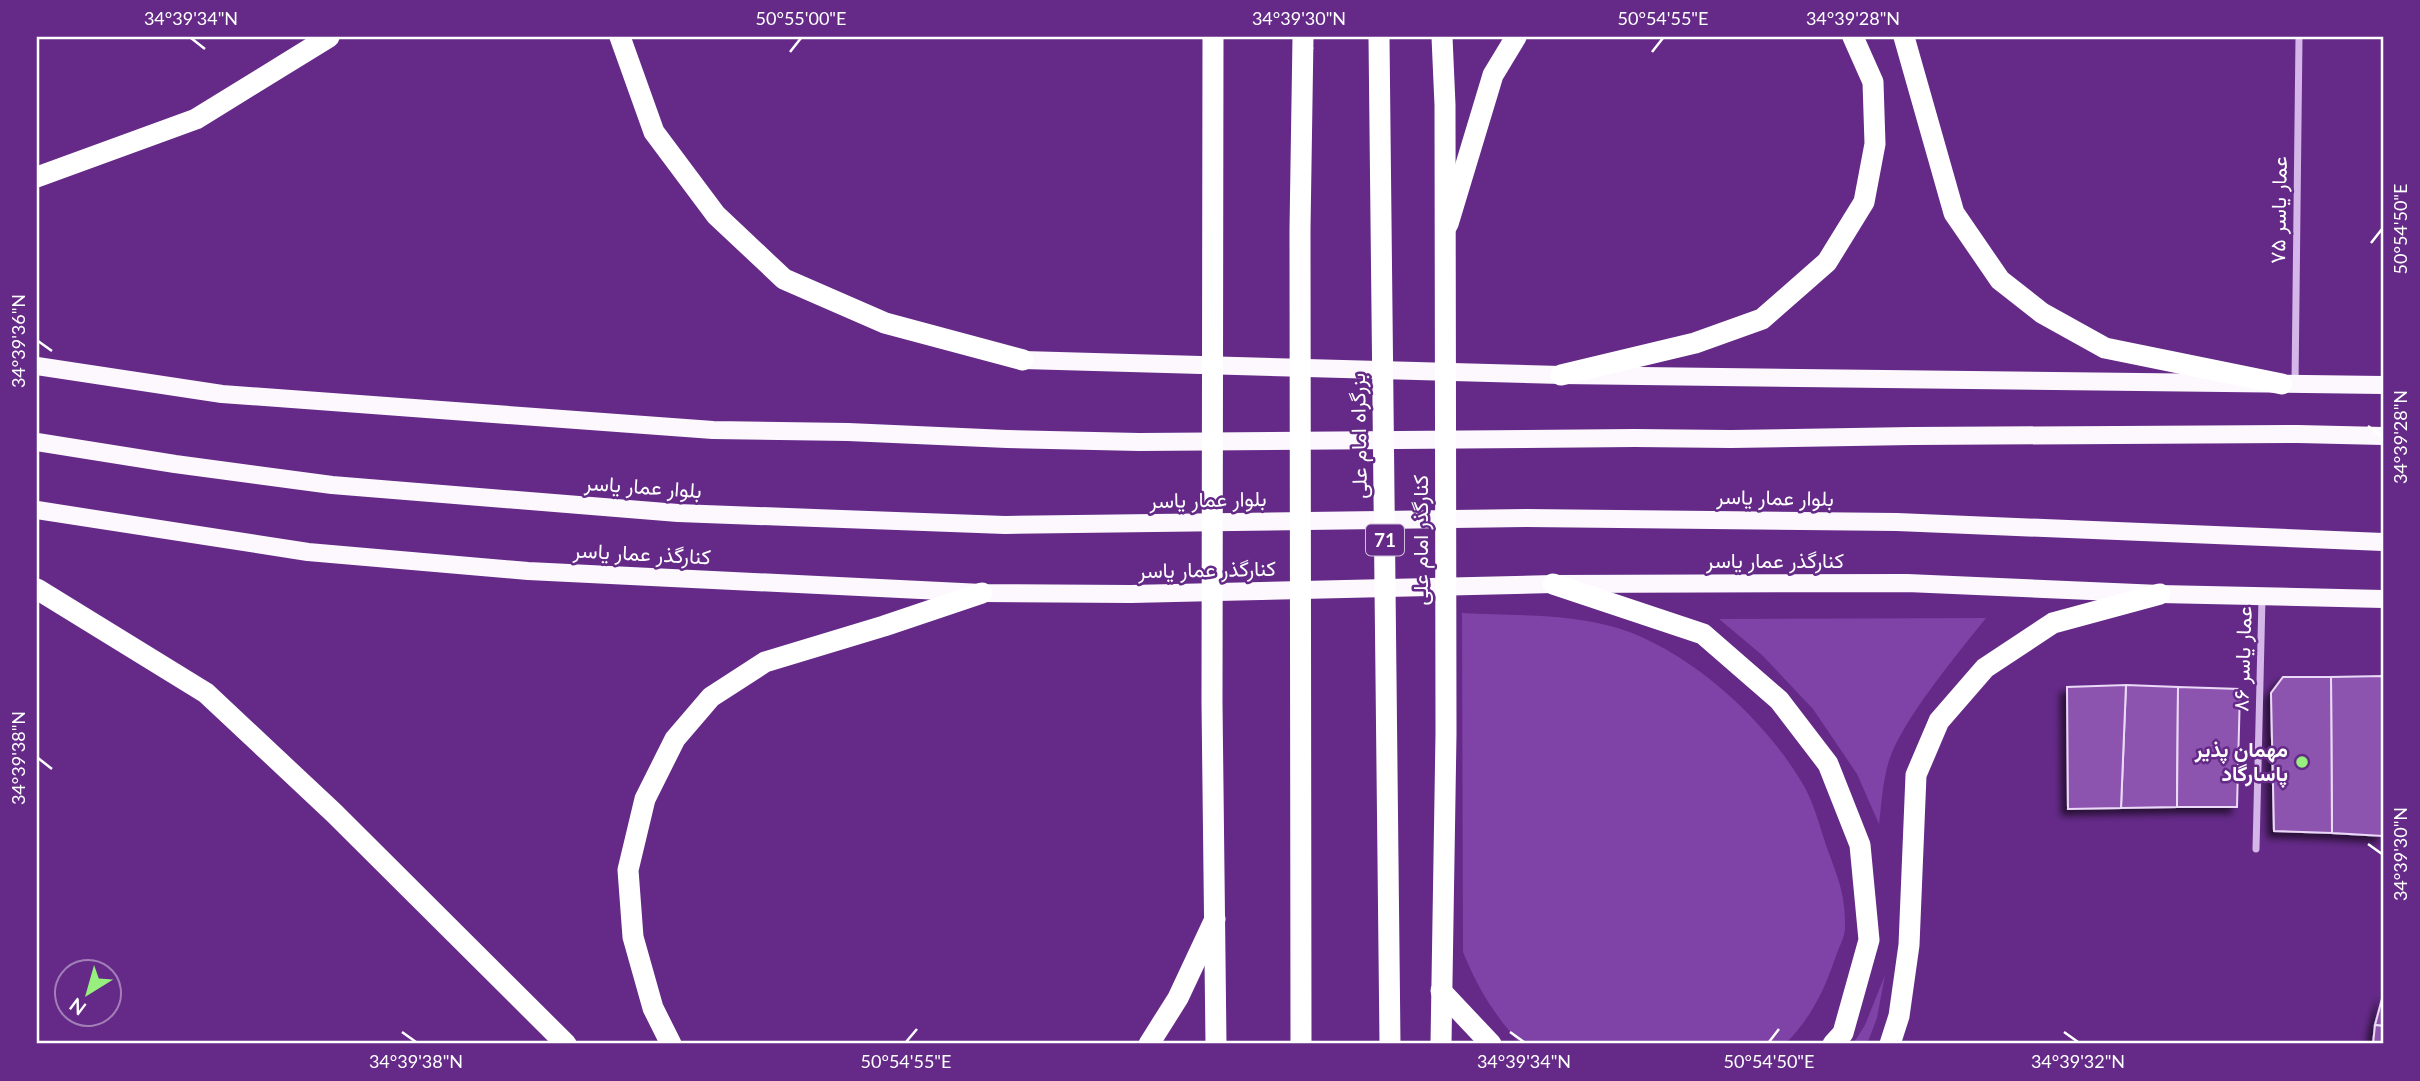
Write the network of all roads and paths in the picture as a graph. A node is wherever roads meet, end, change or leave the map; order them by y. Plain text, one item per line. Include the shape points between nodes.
1 (329, 37) edge
2 (620, 37) edge
3 (1213, 37) edge
4 (1303, 37) edge
5 (1379, 37) edge
6 (1442, 37) edge
7 (1516, 37) edge
8 (1853, 37) edge
9 (1903, 37) edge
10 (2299, 37) edge
11 (37, 177) edge
12 (1445, 232) junction
13 (1023, 360) joint
14 (37, 366) edge
15 (1562, 375) junction
16 (2288, 384) junction
17 (2383, 385) edge
18 (2383, 436) edge
19 (37, 442) edge
20 (37, 510) edge
21 (2383, 542) edge
22 (1553, 584) junction
23 (37, 589) edge
24 (982, 593) junction
25 (2161, 594) junction
26 (2262, 597) junction
27 (2383, 599) edge
28 (2256, 849) dead end
29 (1215, 919) junction
30 (1441, 991) junction
31 (566, 1044) edge
32 (671, 1044) edge
33 (1149, 1044) edge
34 (1216, 1044) edge
35 (1301, 1044) edge
36 (1390, 1044) edge
37 (1441, 1044) edge
38 (1491, 1044) edge
39 (1833, 1044) edge
40 (1890, 1044) edge

1 - 11 highway via 196,119
2 - 13 highway via 654,132 716,215 784,279 885,323
3 - 29 highway, bridge
4 - 35 highway, bridge
5 - 36 highway, بزرگراه امام علی / 71, bridge
6 - 12 highway, کنارگذر امام علی, bridge
7 - 12 highway via 1493,75
8 - 15 highway via 1873,82 1875,144 1864,202 1827,262 1762,319 1695,343
9 - 16 highway via 1954,213 2000,279 2042,313 2105,348
10 - 16 street, عمار یاسر ۷۵
12 - 30 highway, کنارگذر امام علی, bridge via 1446,734
13 - 15 main road
14 - 18 main road via 236,396 713,430 1007,439
15 - 16 main road
16 - 17 main road
19 - 21 main road, بلوار عمار یاسر via 332,485 678,513 1005,525 1527,518 1897,522
20 - 24 main road, کنارگذر عمار یاسر via 308,552 542,572
22 - 24 main road, کنارگذر عمار یاسر
22 - 25 main road, کنارگذر عمار یاسر via 1908,583
22 - 39 highway via 1703,634 1779,700 1828,764 1860,845 1869,940 1843,1033
23 - 31 highway via 206,693
24 - 32 highway via 765,662 711,697 675,739 645,799 628,870 633,937 653,1008
25 - 26 main road, کنارگذر عمار یاسر
25 - 40 highway via 2053,623 1985,668 1939,721 1916,775 1909,945 1899,1016
26 - 27 main road, کنارگذر عمار یاسر
26 - 28 street, عمار یاسر ۸۶
29 - 33 highway via 1178,998
29 - 34 highway, bridge
30 - 37 highway, کنارگذر امام علی, bridge
30 - 38 highway

